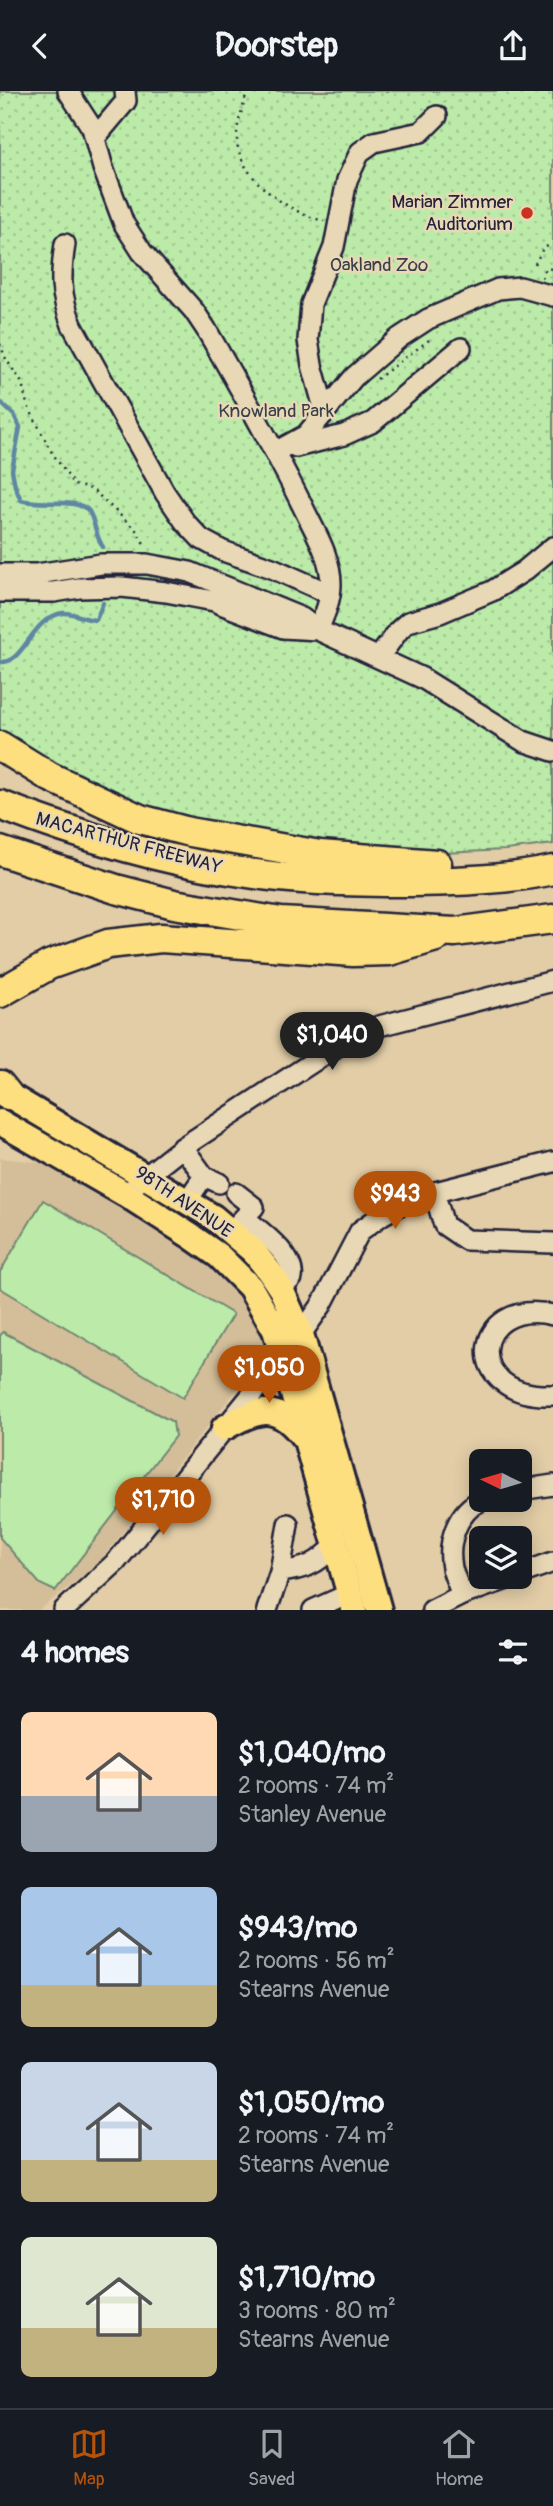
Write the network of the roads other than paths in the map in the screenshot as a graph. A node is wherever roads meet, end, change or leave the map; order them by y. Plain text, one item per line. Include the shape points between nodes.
1 (68, 91) edge
2 (125, 91) edge
3 (437, 116) dead end
4 (95, 138) junction
5 (65, 244) dead end
6 (553, 296) edge
7 (461, 348) dead end
8 (326, 412) junction
9 (275, 453) junction
10 (553, 547) edge
11 (101, 564) junction
12 (0, 575) edge
13 (102, 587) junction
14 (0, 591) edge
15 (330, 594) junction
16 (258, 600) junction
17 (214, 601) junction
18 (318, 630) junction
19 (379, 657) junction
20 (0, 746) edge
21 (553, 751) edge
22 (0, 805) edge
23 (0, 851) edge
24 (553, 870) edge
25 (505, 877) junction
26 (553, 919) edge
27 (455, 932) junction
28 (553, 981) edge
29 (3, 993) edge
30 (3, 1090) edge
31 (0, 1122) edge
32 (183, 1147) junction
33 (553, 1162) edge
34 (146, 1175) junction
35 (219, 1184) junction
36 (434, 1192) junction
37 (125, 1194) junction
38 (187, 1201) junction
39 (238, 1225) junction
40 (553, 1243) edge
41 (553, 1315) edge
42 (301, 1334) junction
43 (283, 1357) junction
44 (553, 1395) edge
45 (224, 1428) junction
46 (305, 1440) junction
47 (553, 1485) edge
48 (532, 1488) edge
49 (469, 1511) edge
50 (288, 1524) dead end
51 (335, 1546) junction
52 (553, 1562) edge
53 (366, 1565) junction
54 (532, 1570) edge
55 (280, 1572) junction
56 (479, 1589) edge
57 (462, 1595) junction
58 (347, 1599) edge
59 (64, 1610) edge
60 (267, 1610) edge
61 (313, 1610) edge
62 (379, 1610) edge
63 (432, 1610) edge

1 - 4 street
2 - 4 street via 126,101
3 - 8 street via 421,132 374,142 360,152 347,180 334,247 311,304 308,340
4 - 9 street via 124,224 206,329
5 - 15 street via 62,299 72,325 185,522 201,539 223,551
6 - 8 street via 509,287 446,310 385,349
7 - 9 street via 373,422 344,435
8 - 9 street via 306,435
9 - 15 street via 323,548
10 - 19 street via 492,591 408,622
11 - 12 street
11 - 13 street
11 - 16 street via 147,564 190,572
13 - 14 street
13 - 17 street
15 - 18 street
16 - 17 street
16 - 18 street via 302,618
17 - 18 street via 283,628
18 - 19 street
19 - 21 street via 447,692 523,741
20 - 25 highway via 50,777 140,819 189,832 320,855 448,865
22 - 25 highway, MACARTHUR FREEWAY via 130,847 234,871 335,881
23 - 27 highway via 116,889 228,915
24 - 25 highway, MACARTHUR FREEWAY
26 - 27 highway
27 - 29 highway via 389,951 314,951 161,938 108,944 49,965
28 - 32 street via 363,1031
30 - 34 main road, 98TH AVENUE
31 - 37 main road, 98TH AVENUE
32 - 34 street
32 - 35 street
33 - 36 street
34 - 37 street
34 - 38 main road, 98TH AVENUE
35 - 38 street
35 - 39 street via 254,1207
36 - 40 street via 444,1225 466,1240
36 - 42 street via 412,1198 360,1231
37 - 43 main road, 98TH AVENUE via 240,1275 275,1330
38 - 39 main road, 98TH AVENUE
39 - 42 main road, 98TH AVENUE via 261,1244
41 - 44 street via 518,1314 500,1323 489,1337 486,1356 495,1377 514,1389
42 - 43 street
42 - 53 main road, 98TH AVENUE
43 - 45 street
43 - 46 main road, 98TH AVENUE
45 - 46 main road via 248,1414 272,1413 290,1420
45 - 59 street via 116,1562
46 - 51 main road, 98TH AVENUE
47 - 48 street
49 - 57 street via 460,1518 451,1545 452,1568
50 - 55 street
51 - 55 street via 320,1561
51 - 58 main road, 98TH AVENUE
52 - 54 street
53 - 58 main road
53 - 62 main road, 98TH AVENUE
55 - 60 street
56 - 57 street
57 - 63 street
58 - 61 street

